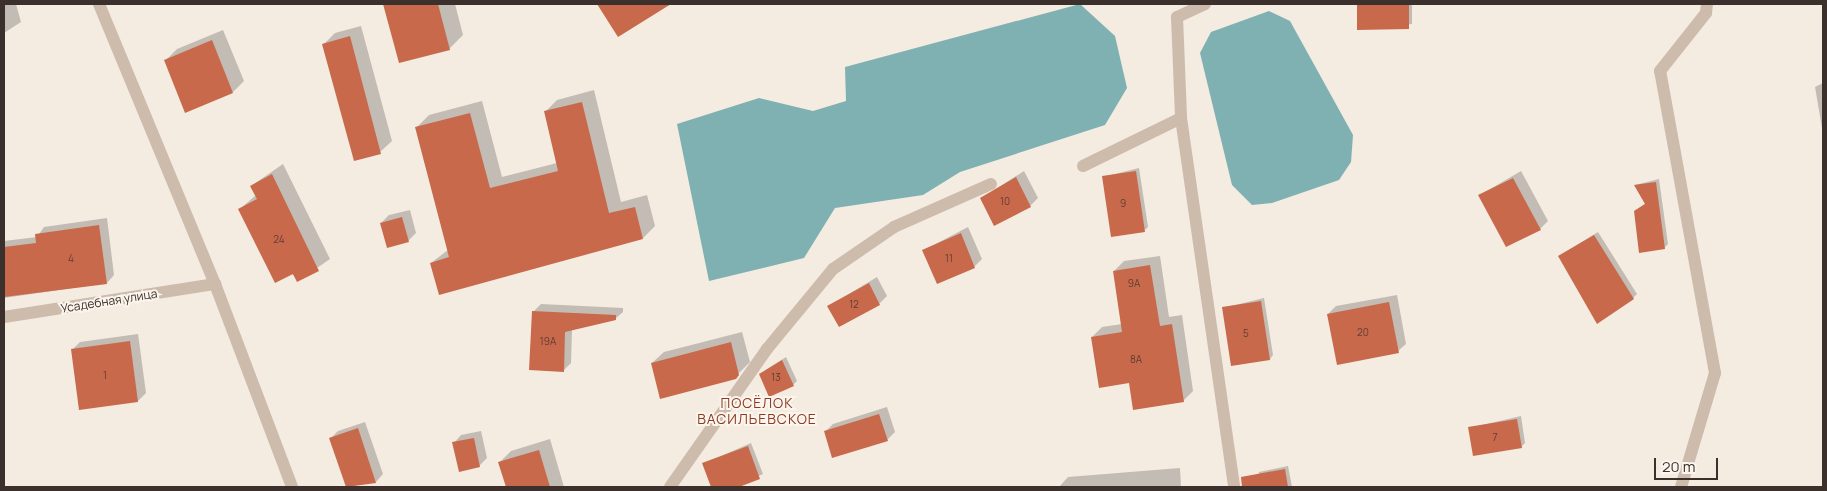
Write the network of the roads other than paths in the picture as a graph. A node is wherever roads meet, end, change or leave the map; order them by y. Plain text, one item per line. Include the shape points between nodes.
1 (99, 4) edge
2 (1205, 4) edge
3 (1707, 4) edge
4 (1180, 118) junction
5 (1083, 166) dead end
6 (990, 184) dead end
7 (215, 284) junction
8 (4, 317) edge
9 (292, 487) edge
10 (670, 487) edge
11 (1234, 487) edge
12 (1681, 487) edge

1 - 7 street
2 - 4 street via 1177,17
3 - 12 street via 1706,13 1660,71 1715,373
4 - 5 street
4 - 11 street
6 - 10 street via 894,227 833,269 767,349
7 - 8 street, Усадебная улица
7 - 9 street

